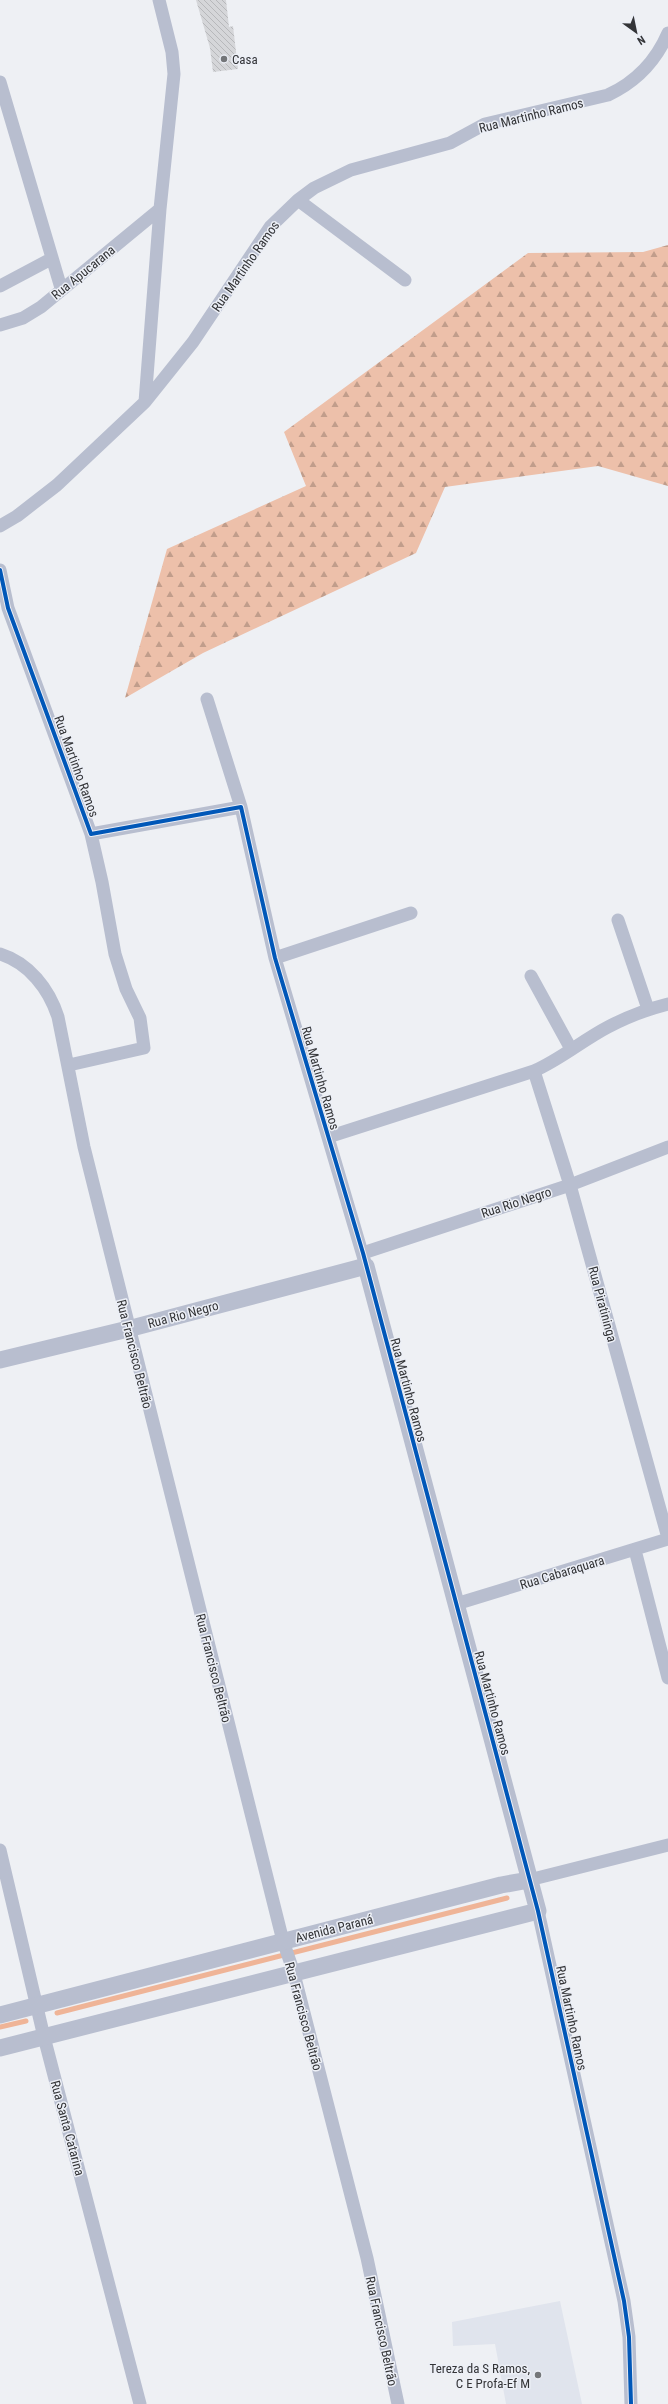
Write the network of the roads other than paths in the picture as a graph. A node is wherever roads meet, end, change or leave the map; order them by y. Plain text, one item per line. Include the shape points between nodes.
1 (159, 0) edge
2 (668, 32) edge
3 (0, 82) edge
4 (298, 200) junction
5 (160, 209) junction
6 (51, 259) junction
7 (405, 280) dead end
8 (0, 286) edge
9 (61, 288) junction
10 (0, 325) edge
11 (145, 402) junction
12 (0, 526) edge
13 (0, 570) edge
14 (207, 699) dead end
15 (241, 807) junction
16 (91, 834) junction
17 (411, 913) dead end
18 (618, 920) dead end
19 (0, 954) edge
20 (275, 958) junction
21 (531, 976) dead end
22 (668, 1004) edge
23 (648, 1009) junction
24 (571, 1049) junction
25 (69, 1065) junction
26 (534, 1071) junction
27 (328, 1137) junction
28 (668, 1148) edge
29 (570, 1185) junction
30 (364, 1259) junction
31 (128, 1329) junction
32 (0, 1360) edge
33 (668, 1539) edge
34 (634, 1550) junction
35 (456, 1604) junction
36 (668, 1678) edge
37 (668, 1845) edge
38 (0, 1850) edge
39 (529, 1880) junction
40 (538, 1911) junction
41 (285, 1947) junction
42 (293, 1972) junction
43 (37, 2005) junction
44 (0, 2015) edge
45 (44, 2037) junction
46 (0, 2048) edge
47 (140, 2404) edge
48 (398, 2404) edge
49 (631, 2404) edge

1 - 5 street via 172,52 174,74
2 - 4 street, Rua Martinho Ramos via 652,61 635,79 608,95 485,124 450,143 350,170 314,188
3 - 6 street
4 - 7 street
4 - 11 street, Rua Martinho Ramos via 260,241 193,342
5 - 9 street, Rua Apucarana
5 - 11 street
6 - 8 street
6 - 9 street
9 - 10 street, Rua Apucarana via 41,307 24,318
11 - 12 street, Rua Martinho Ramos via 57,484 28,508
13 - 16 street, Rua Martinho Ramos via 8,608
14 - 15 street
15 - 16 street, Rua Martinho Ramos
15 - 20 street, Rua Martinho Ramos
16 - 25 street via 115,954 126,989 140,1018 144,1048
17 - 20 street
18 - 23 street
19 - 25 street, Rua Francisco Beltrão via 18,962 32,974 53,1001
20 - 27 street, Rua Martinho Ramos
21 - 24 street
22 - 23 street
23 - 24 street via 609,1026
24 - 26 street
25 - 31 street, Rua Francisco Beltrão via 84,1147
26 - 27 street
26 - 29 street, Rua Piratininga
27 - 30 street, Rua Martinho Ramos
28 - 29 street, Rua Rio Negro
29 - 30 street, Rua Rio Negro
29 - 33 street, Rua Piratininga
30 - 31 street, Rua Rio Negro
30 - 35 street, Rua Martinho Ramos
31 - 32 street, Rua Rio Negro
31 - 41 street, Rua Francisco Beltrão
33 - 34 street, Rua Cabaraquara
34 - 35 street, Rua Cabaraquara
34 - 36 street
35 - 39 street, Rua Martinho Ramos
37 - 39 street, Avenida Paraná
38 - 43 street, Rua Santa Catarina
39 - 40 street, Rua Martinho Ramos
39 - 41 street, Avenida Paraná via 501,1885
40 - 42 street
40 - 49 street, Rua Martinho Ramos via 624,2301 629,2337
41 - 42 street, Rua Francisco Beltrão
41 - 43 street, Avenida Paraná
42 - 45 street
42 - 48 street, Rua Francisco Beltrão via 367,2258
43 - 44 street, Avenida Paraná
43 - 45 street, Rua Santa Catarina
45 - 46 street
45 - 47 street, Rua Santa Catarina

